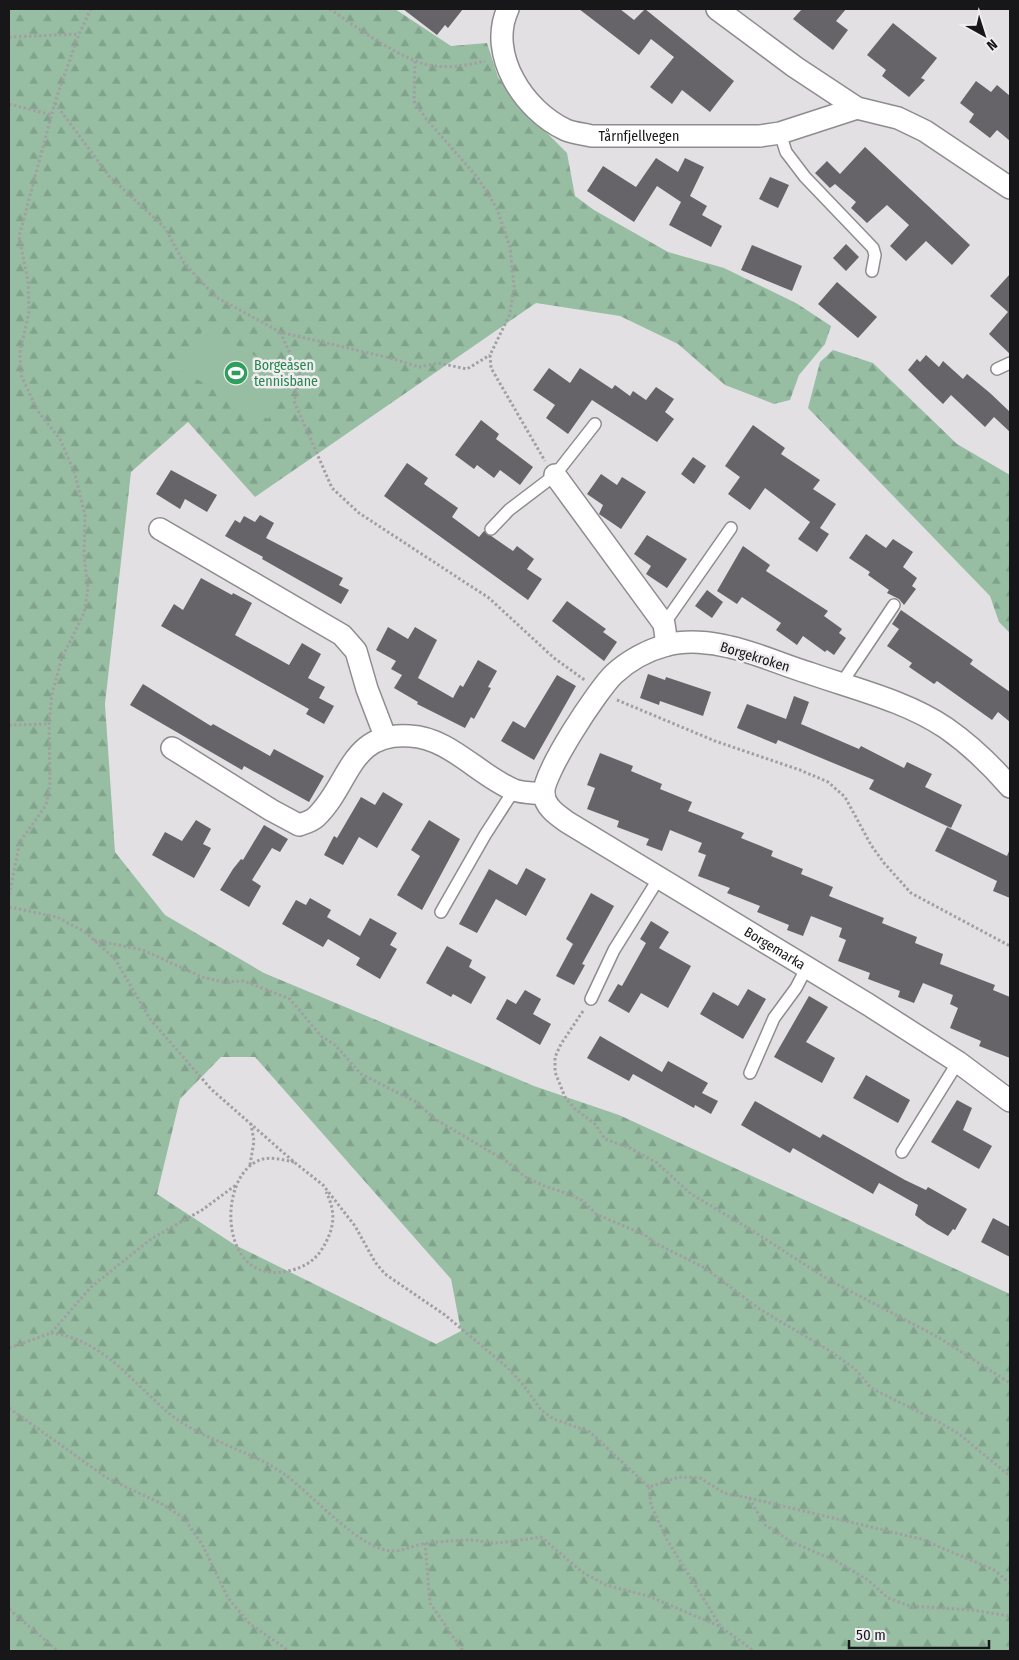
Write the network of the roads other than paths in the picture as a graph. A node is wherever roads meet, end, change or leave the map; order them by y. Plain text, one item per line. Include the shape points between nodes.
1 (508, 9) edge
2 (717, 9) edge
3 (857, 108) junction
4 (780, 133) junction
5 (1010, 188) edge
6 (872, 271) dead end
7 (1010, 363) edge
8 (997, 369) dead end
9 (594, 424) dead end
10 (555, 475) junction
11 (731, 528) dead end
12 (160, 529) dead end
13 (491, 529) dead end
14 (894, 605) dead end
15 (666, 635) junction
16 (841, 684) junction
17 (385, 736) junction
18 (172, 748) dead end
19 (1010, 787) edge
20 (514, 790) junction
21 (544, 794) junction
22 (659, 878) junction
23 (441, 912) dead end
24 (807, 967) junction
25 (590, 999) road end
26 (958, 1062) junction
27 (750, 1073) dead end
28 (1010, 1101) edge
29 (902, 1152) dead end

1 - 4 street, Tårnfjellvegen via 503,20 508,68 520,92 548,120 567,130 592,136 760,136
2 - 3 street
3 - 4 street, Tårnfjellvegen
3 - 5 street via 898,118 925,131
4 - 6 lane via 786,152 805,177 873,248
7 - 8 lane
9 - 10 lane
10 - 13 lane via 509,510
10 - 15 street
11 - 15 lane
12 - 17 street via 342,635 356,651
14 - 16 lane
15 - 16 street, Borgekroken via 730,647
15 - 21 street, Borgekroken via 614,674 599,691 550,771
16 - 19 street, Borgekroken via 881,697 946,728
17 - 18 street via 370,744 351,763 315,819 299,826
17 - 20 street via 411,736 437,742
20 - 21 street
20 - 23 lane
21 - 22 street, Borgemarka via 557,816
22 - 24 street, Borgemarka
22 - 25 lane via 614,950
24 - 26 street, Borgemarka
24 - 27 lane via 774,1018
26 - 28 street, Borgemarka
26 - 29 lane

